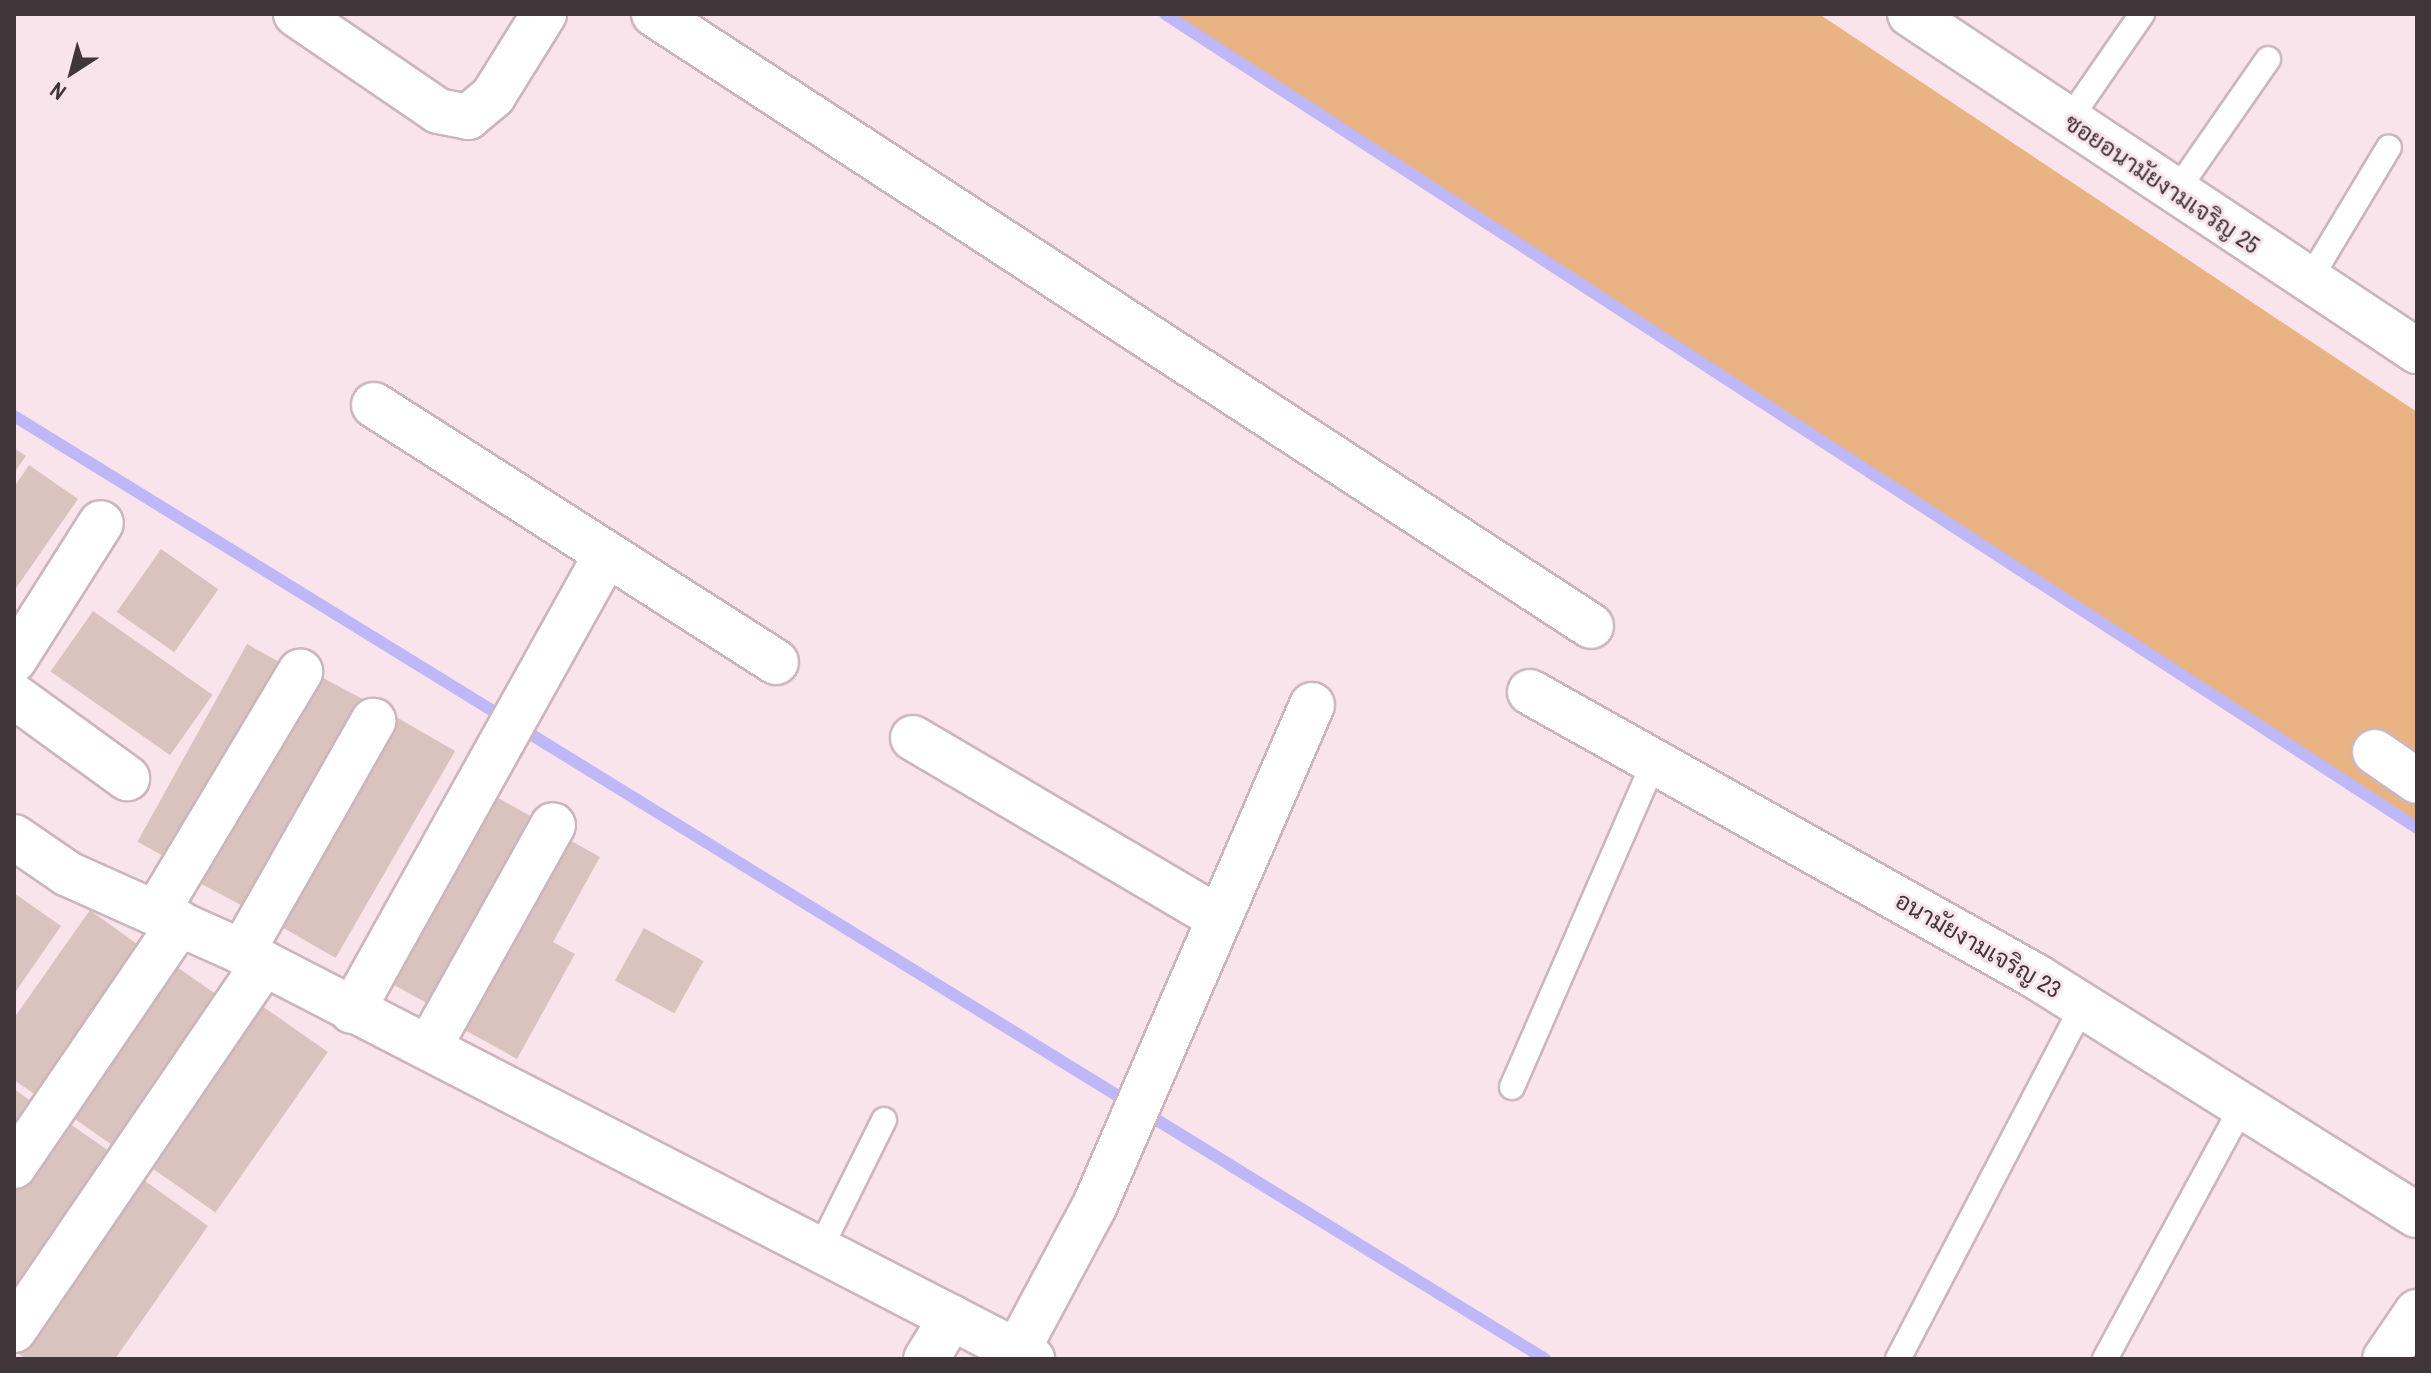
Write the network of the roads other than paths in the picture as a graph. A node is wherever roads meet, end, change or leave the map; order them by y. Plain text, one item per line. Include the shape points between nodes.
1 (296, 14) edge
2 (544, 14) edge
3 (654, 14) edge
4 (1910, 14) edge
5 (2142, 14) edge
6 (2268, 59) dead end
7 (2068, 121) junction
8 (2389, 147) dead end
9 (2175, 193) junction
10 (2308, 282) junction
11 (2417, 351) edge
12 (374, 405) dead end
13 (101, 523) dead end
14 (606, 555) junction
15 (1591, 626) dead end
16 (14, 660) edge
17 (776, 662) dead end
18 (300, 672) dead end
19 (1530, 692) dead end
20 (14, 696) edge
21 (1312, 705) dead end
22 (373, 721) dead end
23 (913, 738) dead end
24 (2375, 752) dead end
25 (1654, 762) junction
26 (127, 778) dead end
27 (2417, 781) edge
28 (553, 825) dead end
29 (14, 837) edge
30 (168, 917) junction
31 (1219, 918) junction
32 (253, 957) junction
33 (2083, 1005) junction
34 (352, 1011) junction
35 (429, 1047) junction
36 (1512, 1087) dead end
37 (2244, 1103) junction
38 (884, 1120) dead end
39 (14, 1166) edge
40 (2417, 1215) edge
41 (820, 1249) junction
42 (2417, 1312) edge
43 (952, 1317) junction
44 (14, 1330) edge
45 (1025, 1355) edge
46 (926, 1359) edge
47 (1898, 1359) edge
48 (2105, 1359) edge
49 (2385, 1359) edge

1 - 2 street via 438,111 468,117 493,96
3 - 15 street
4 - 7 street, ซอยอนามัยงามเจริญ 25
5 - 7 lane
6 - 9 lane
7 - 9 street, ซอยอนามัยงามเจริญ 25
8 - 10 lane
9 - 10 street, ซอยอนามัยงามเจริญ 25
10 - 11 street, ซอยอนามัยงามเจริญ 25
12 - 14 street
13 - 16 street
14 - 17 street
14 - 34 street via 478,773
18 - 30 street
19 - 25 street, อนามัยงามเจริญ 23
20 - 26 street
21 - 31 street
22 - 32 street
23 - 31 street
24 - 27 street
25 - 33 street, อนามัยงามเจริญ 23
25 - 36 lane
28 - 35 street
29 - 30 street via 68,874
30 - 32 street
30 - 39 street
31 - 45 street
32 - 34 street
32 - 44 street
33 - 37 street, อนามัยงามเจริญ 23
33 - 47 lane
34 - 35 street
35 - 41 street
37 - 40 street, อนามัยงามเจริญ 23
37 - 48 lane
38 - 41 lane
41 - 43 street
42 - 49 street
43 - 45 street
43 - 46 street

